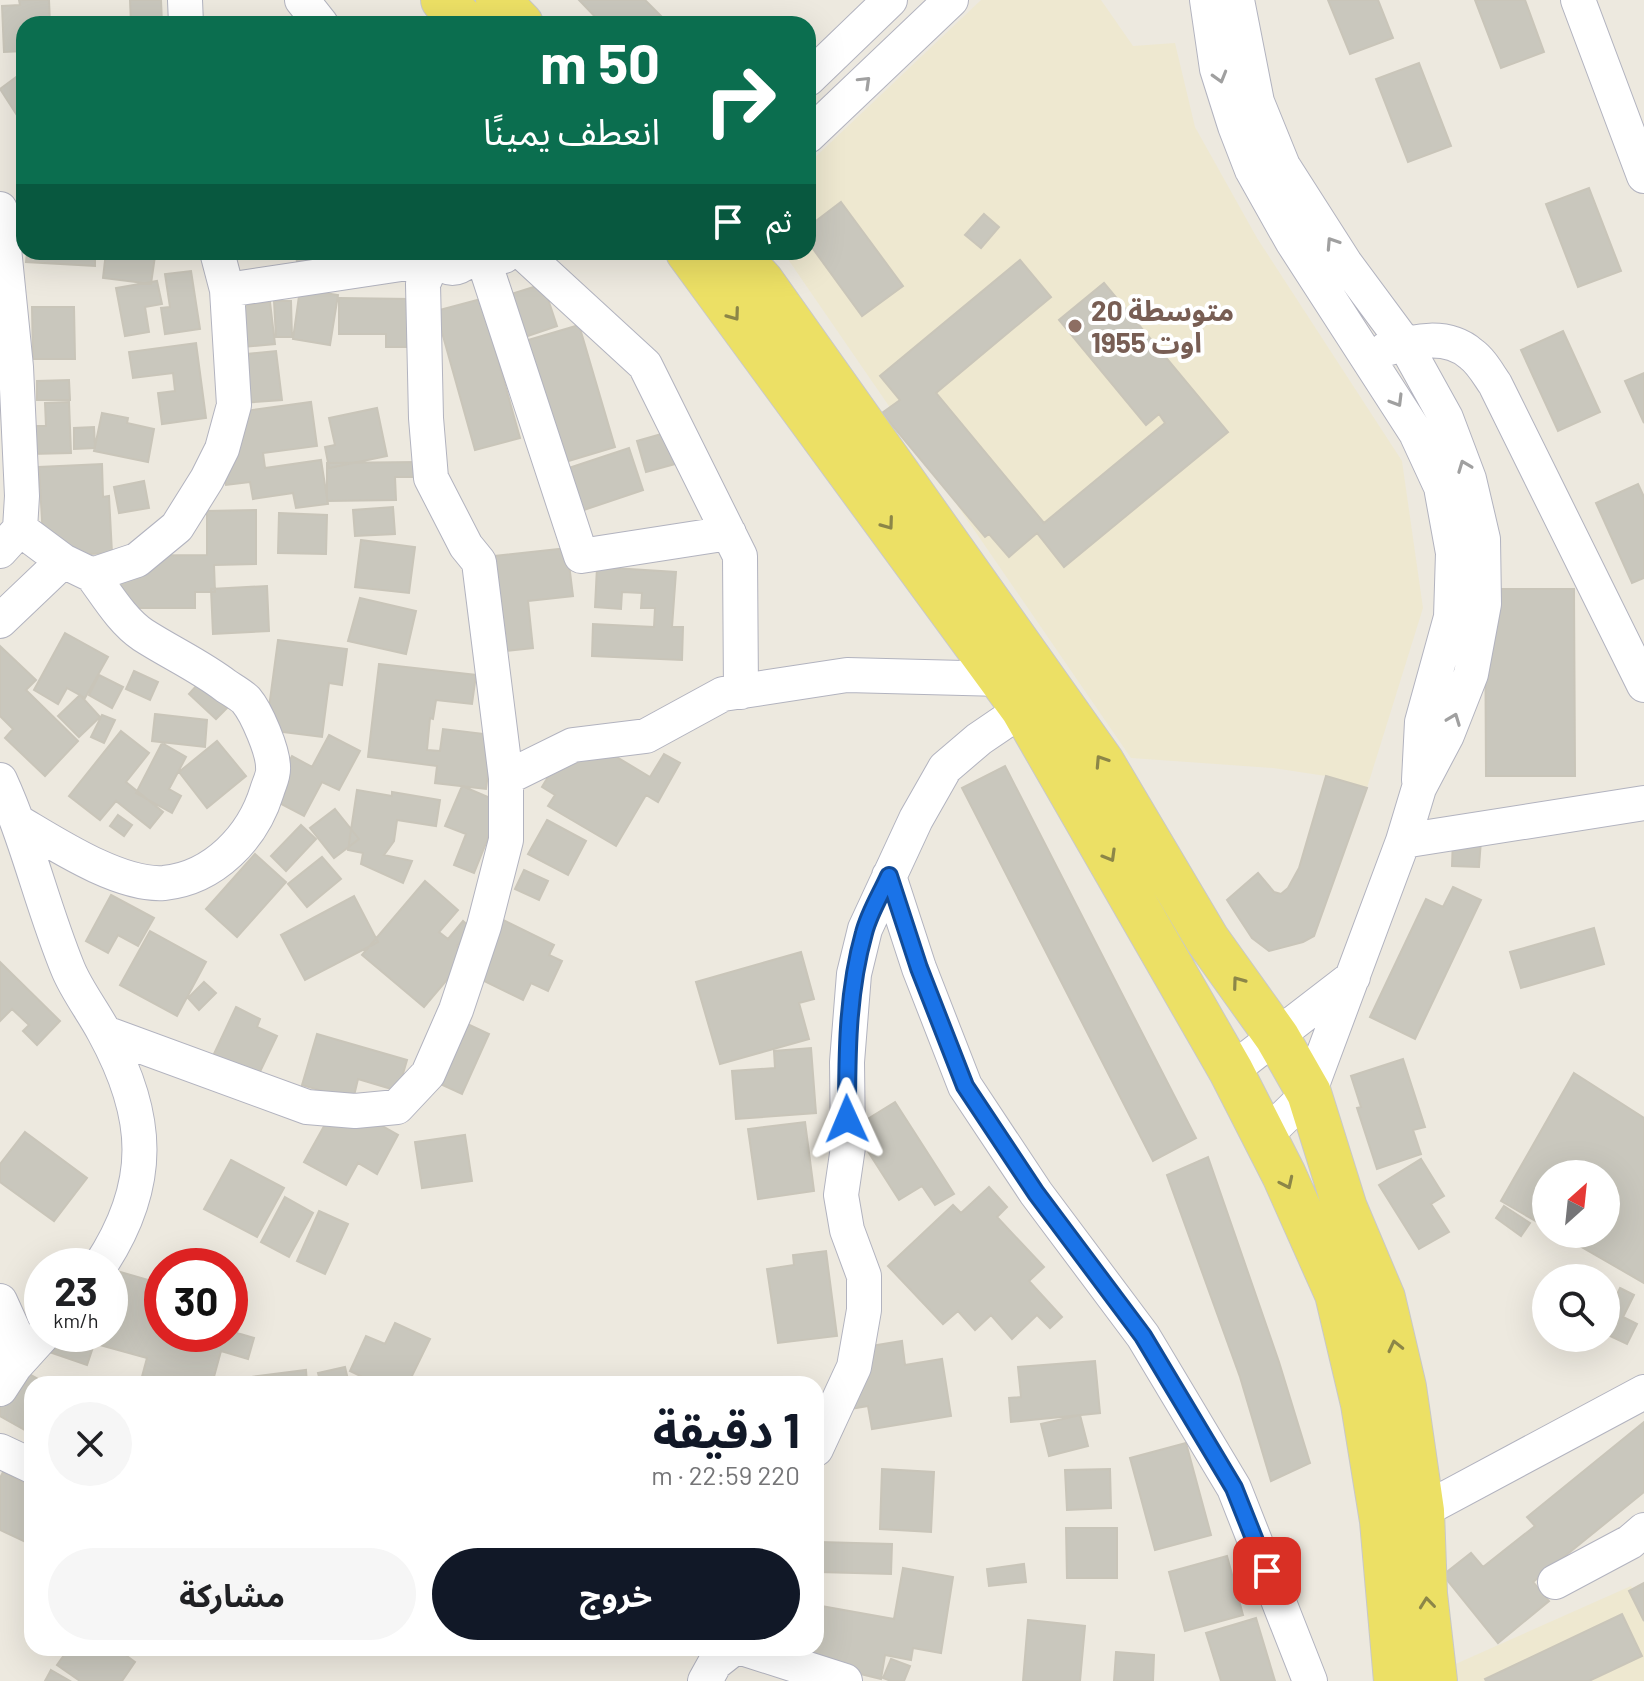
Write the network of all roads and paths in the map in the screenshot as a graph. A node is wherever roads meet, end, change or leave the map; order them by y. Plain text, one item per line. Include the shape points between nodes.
1 (302, 0) edge
2 (443, 0) edge
3 (498, 0) edge
4 (890, 0) edge
5 (951, 0) edge
6 (1207, 0) edge
7 (1237, 0) edge
8 (1578, 0) edge
9 (315, 16) edge
10 (458, 16) edge
11 (513, 16) edge
12 (816, 71) edge
13 (816, 128) edge
14 (1644, 176) edge
15 (0, 209) edge
16 (219, 260) edge
17 (409, 260) edge
18 (432, 260) edge
19 (437, 260) edge
20 (471, 260) edge
21 (476, 260) edge
22 (530, 260) edge
23 (694, 260) edge
24 (742, 260) edge
25 (227, 290) junction
26 (1405, 344) junction
27 (1367, 355) junction
28 (729, 533) junction
29 (10, 540) edge
30 (78, 568) junction
31 (0, 621) edge
32 (1644, 685) edge
33 (741, 692) junction
34 (1012, 694) junction
35 (506, 778) junction
36 (0, 780) edge
37 (1419, 788) junction
38 (1644, 803) edge
39 (20, 823) junction
40 (1403, 841) junction
41 (889, 876) junction
42 (1354, 976) junction
43 (105, 1033) junction
44 (1277, 1037) junction
45 (1231, 1071) junction
46 (1309, 1093) junction
47 (1264, 1137) junction
48 (113, 1248) edge
49 (0, 1301) edge
50 (29, 1352) edge
51 (8, 1378) edge
52 (1644, 1392) edge
53 (824, 1432) edge
54 (0, 1451) edge
55 (24, 1462) edge
56 (1422, 1511) junction
57 (1644, 1530) edge
58 (1555, 1582) dead end
59 (724, 1656) edge
60 (767, 1656) edge
61 (705, 1681) edge
62 (845, 1681) edge
63 (1310, 1681) edge
64 (1396, 1681) edge
65 (1435, 1681) edge

1 - 9 street
2 - 10 main road
3 - 11 main road
4 - 12 street
13 -> 5 street
6 -> 27 street via 1217,69 1252,170
26 -> 7 street via 1283,166 1257,102
8 - 14 street
15 - 29 street via 22,496
16 - 25 street
17 - 25 street
18 - 35 street via 423,284 431,478 479,562
19 - 20 street via 446,269 459,269
21 - 28 street via 581,556
22 - 28 street via 645,365
23 -> 34 main road
44 -> 24 main road via 1207,939 1102,762
25 - 30 street via 234,405 207,479 177,527 137,560
26 - 27 street
26 - 32 street via 1450,342 1472,354 1495,384
37 -> 26 street via 1471,674 1484,604 1483,539 1469,479 1446,418
27 -> 37 street via 1416,433 1441,487 1453,553 1451,617 1422,722
28 - 33 street via 740,556
29 - 30 street
30 - 31 street
30 - 39 street via 141,633 205,669 246,700 267,740 274,768 247,833 223,860 193,876 163,883 94,866
33 - 34 street via 847,675
33 - 35 street via 723,694 646,736 573,745
34 - 41 street via 979,739 945,768
34 -> 45 main road
35 - 43 street via 506,840 484,926 428,1074 397,1107 307,1107
36 - 39 street
37 - 40 street
38 - 40 street
39 - 43 street via 69,972
40 - 42 street
41 - 53 street via 865,929 854,974 847,1062 848,1147 841,1195 864,1276 864,1310 854,1367
41 - 63 street via 965,1086 1036,1193 1143,1336 1234,1488
42 - 44 street
42 - 46 street
43 - 48 street via 131,1093 140,1130 140,1166 130,1209
44 - 45 street
44 - 46 main road
45 - 47 main road
46 - 47 street
56 -> 46 main road via 1404,1387 1383,1298 1345,1208
47 -> 64 main road via 1337,1294 1377,1491
49 - 51 street via 15,1334
50 - 51 street
52 - 56 street
54 - 55 street
65 -> 56 main road
57 - 58 street
59 - 61 street
60 - 62 street

